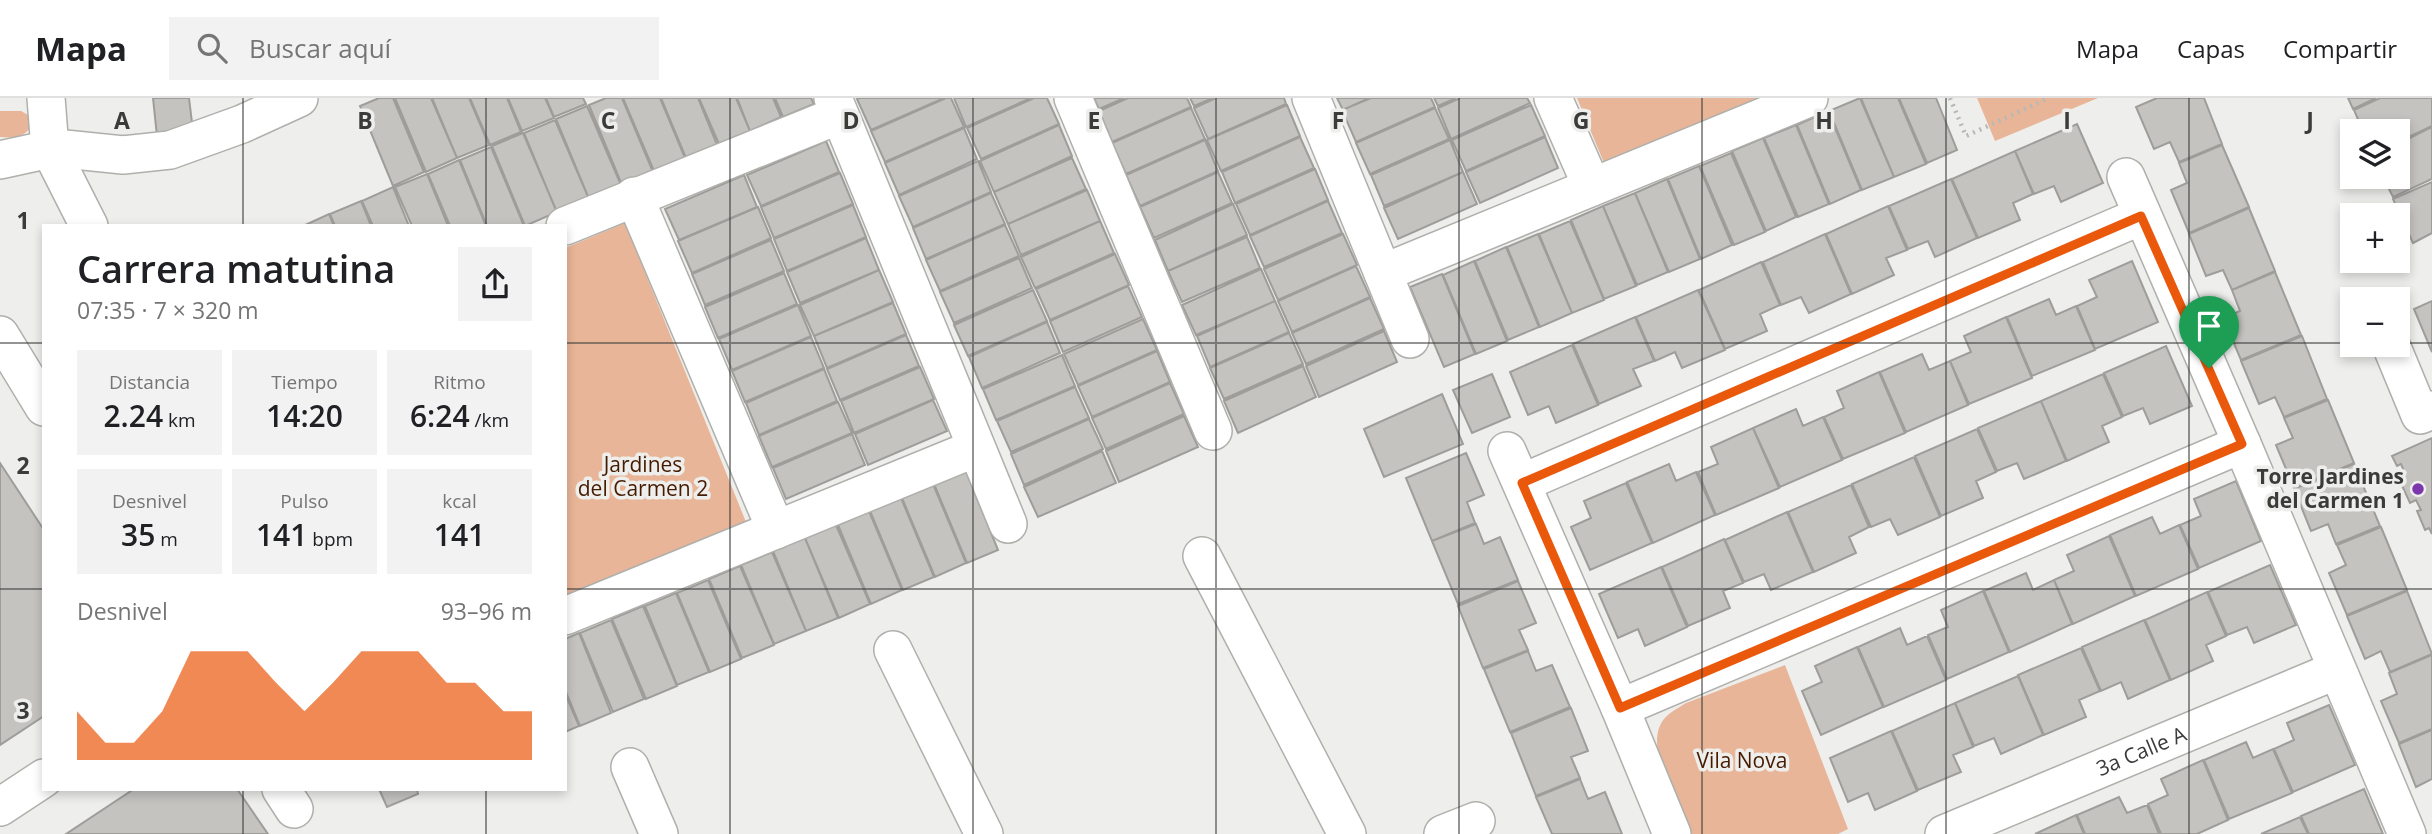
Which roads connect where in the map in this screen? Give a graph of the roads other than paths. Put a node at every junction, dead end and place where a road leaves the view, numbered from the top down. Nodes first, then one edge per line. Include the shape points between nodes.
1 (46, 98) edge
2 (1073, 98) edge
3 (1311, 98) edge
4 (1553, 98) edge
5 (1808, 98) edge
6 (288, 100) edge
7 (836, 106) edge
8 (50, 149) junction
9 (0, 160) edge
10 (2126, 177) dead end
11 (1592, 187) junction
12 (635, 196) junction
13 (2141, 216) junction
14 (88, 224) edge
15 (567, 225) edge
16 (1384, 273) junction
17 (1410, 339) dead end
18 (2, 344) edge
19 (2396, 357) edge
20 (42, 404) edge
21 (2432, 410) edge
22 (1213, 431) dead end
23 (2242, 444) junction
24 (976, 448) junction
25 (1008, 524) dead end
26 (776, 530) junction
27 (1202, 556) dead end
28 (567, 615) edge
29 (893, 650) dead end
30 (2337, 670) junction
31 (1620, 708) junction
32 (630, 767) dead end
33 (42, 779) edge
34 (0, 807) edge
35 (659, 834) edge
36 (984, 834) edge
37 (1347, 834) edge
38 (1672, 834) edge
39 (1944, 834) edge
40 (2407, 834) edge

1 - 8 street
2 - 22 street
3 - 16 street
4 - 11 street
5 - 11 street
6 - 8 street via 242,124 170,150 123,155
7 - 12 street
7 - 24 street
8 - 9 street
8 - 14 street
10 - 13 street
11 - 16 street
12 - 15 street
12 - 26 street
13 - 23 street
13 - 31 street via 1514,467
16 - 17 street
18 - 20 street
19 - 21 street via 2420,415
23 - 30 street
23 - 31 street
24 - 25 street
24 - 26 street
26 - 28 street
27 - 37 street
29 - 36 street
30 - 39 street, 3a Calle A
30 - 40 street
31 - 38 street
32 - 35 street
33 - 34 street

